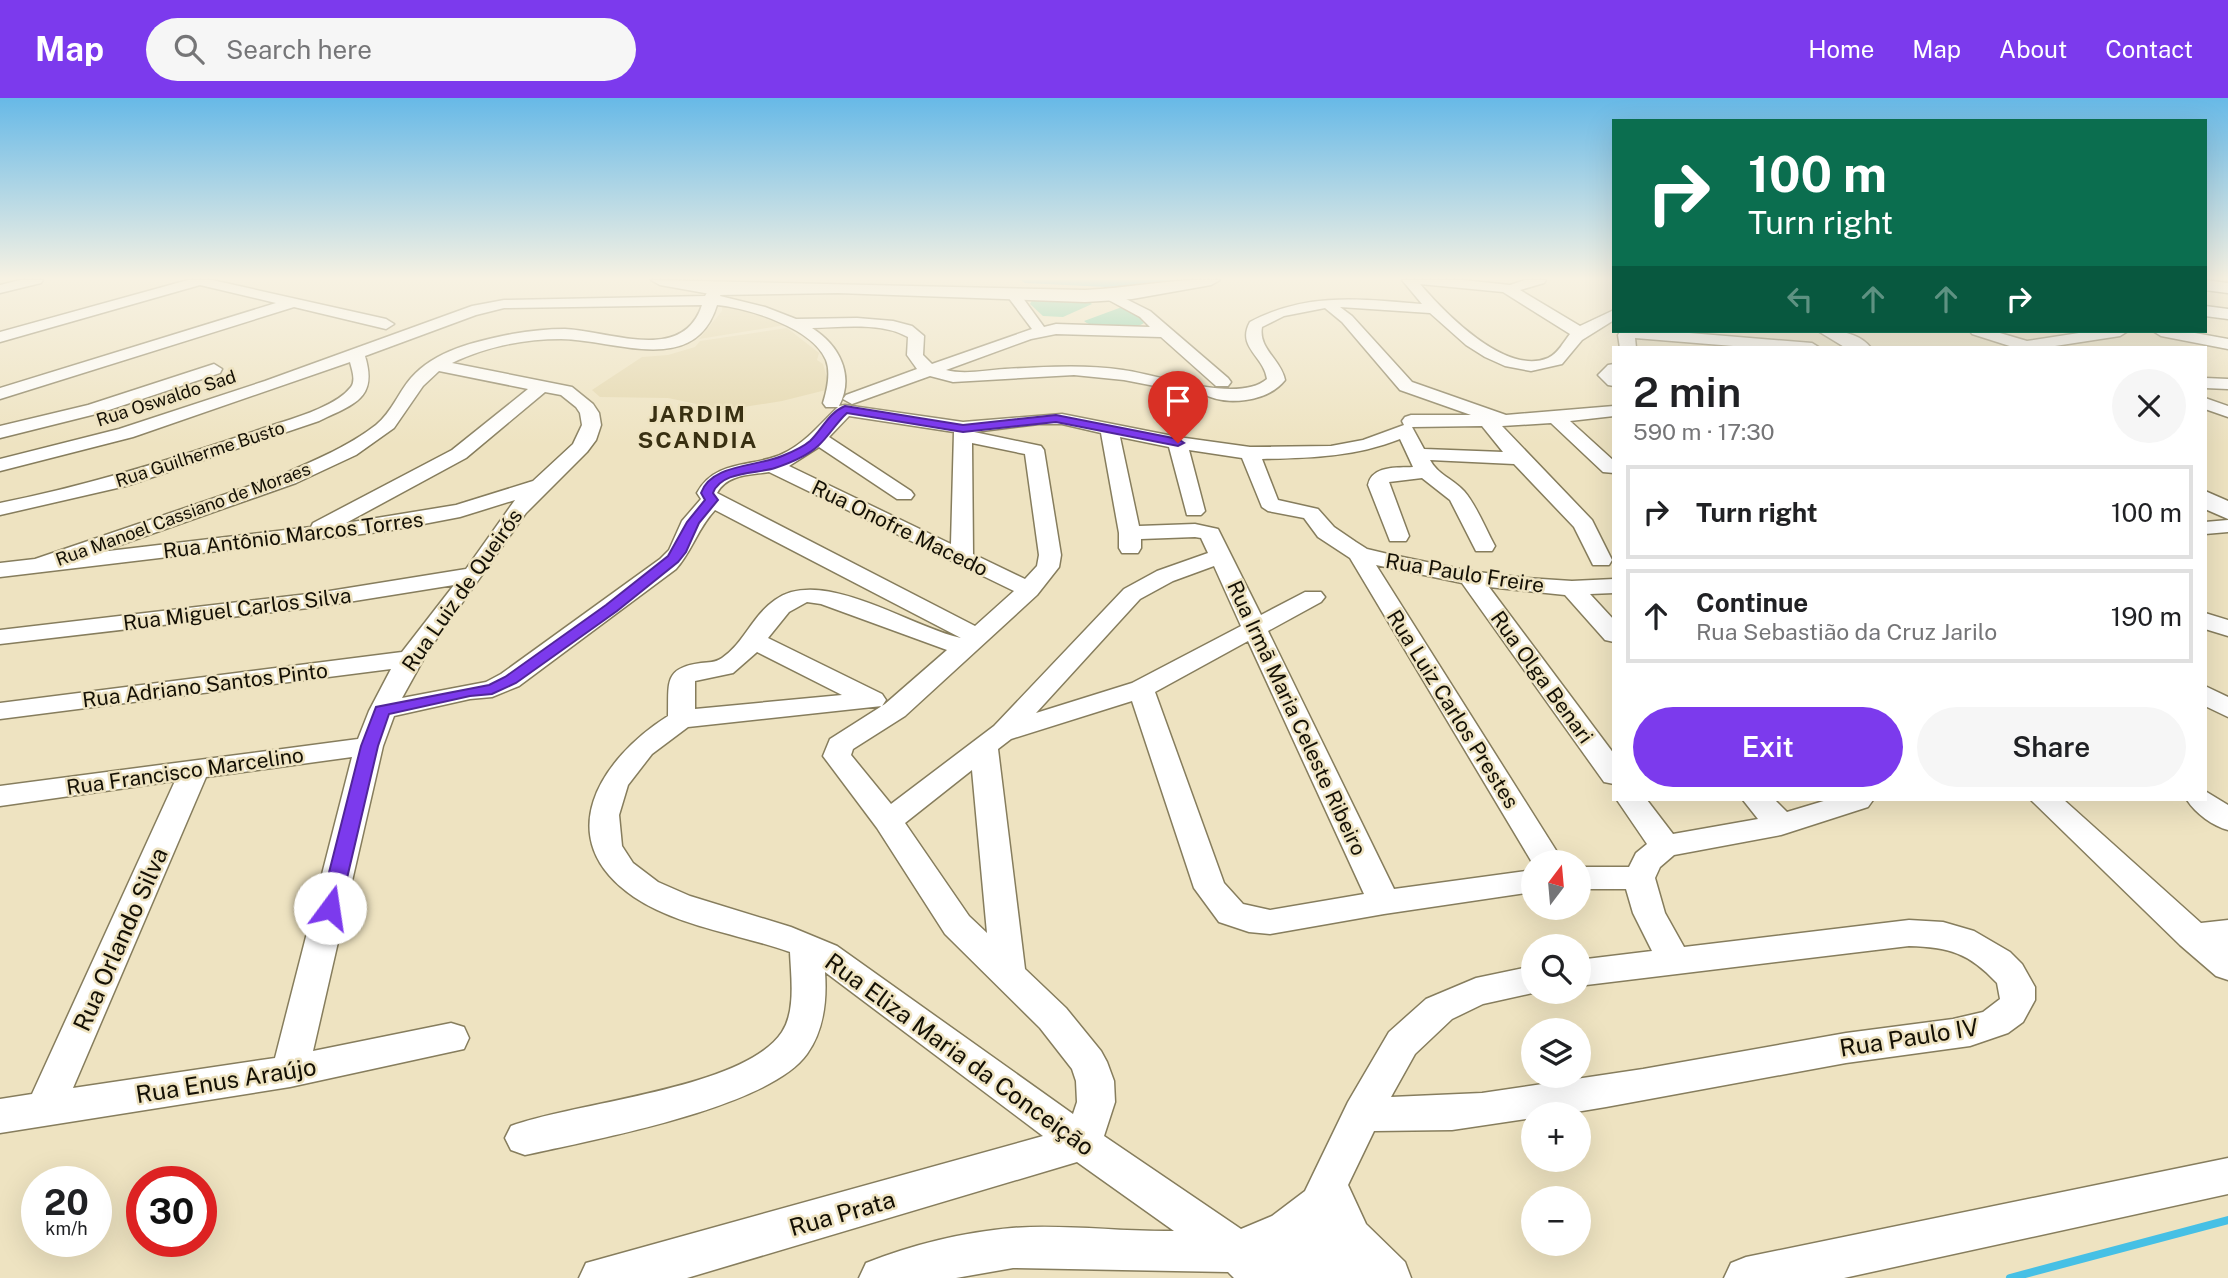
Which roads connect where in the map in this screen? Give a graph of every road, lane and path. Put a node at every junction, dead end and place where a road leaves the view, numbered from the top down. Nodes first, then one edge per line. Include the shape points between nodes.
1 (189, 335) edge
2 (409, 335) edge
3 (544, 335) edge
4 (574, 335) edge
5 (683, 335) edge
6 (810, 335) edge
7 (915, 335) edge
8 (1026, 335) edge
9 (1167, 335) edge
10 (1251, 335) edge
11 (1361, 335) edge
12 (1466, 335) edge
13 (1578, 335) edge
14 (1643, 335) edge
15 (1836, 335) edge
16 (1991, 335) edge
17 (2097, 335) edge
18 (2182, 335) edge
19 (1693, 339) edge
20 (2228, 344) edge
21 (1788, 346) edge
22 (1857, 346) edge
23 (2026, 346) edge
24 (2035, 346) edge
25 (356, 354) junction
26 (435, 365) junction
27 (214, 369) dead end
28 (932, 371) junction
29 (1154, 380) joint
30 (1207, 382) junction
31 (2207, 383) edge
32 (2228, 384) edge
33 (542, 386) junction
34 (1406, 386) junction
35 (0, 394) edge
36 (2207, 404) edge
37 (842, 406) junction
38 (1612, 411) edge
39 (2228, 412) edge
40 (894, 418) joint
41 (1556, 418) junction
42 (1498, 421) junction
43 (1408, 425) junction
44 (1109, 428) junction
45 (0, 432) edge
46 (963, 432) junction
47 (1178, 443) junction
48 (1250, 453) junction
49 (1519, 458) junction
50 (1420, 463) junction
51 (0, 464) edge
52 (771, 465) junction
53 (1610, 468) dead end
54 (537, 486) junction
55 (904, 495) dead end
56 (712, 500) junction
57 (523, 503) junction
58 (2214, 503) edge
59 (0, 509) edge
60 (460, 511) junction
61 (1194, 511) dead end
62 (2228, 519) edge
63 (510, 520) junction
64 (2228, 526) edge
65 (2207, 528) edge
66 (307, 535) junction
67 (1398, 536) dead end
68 (1214, 545) junction
69 (1484, 545) dead end
70 (1359, 554) junction
71 (962, 559) junction
72 (1601, 560) dead end
73 (37, 566) junction
74 (0, 570) edge
75 (472, 575) junction
76 (1470, 578) junction
77 (1612, 586) edge
78 (1572, 588) junction
79 (1029, 590) junction
80 (1313, 597) dead end
81 (1254, 627) junction
82 (1612, 633) edge
83 (0, 637) edge
84 (752, 640) junction
85 (969, 642) junction
86 (410, 659) junction
87 (1140, 689) junction
88 (2207, 695) edge
89 (883, 705) junction
90 (2228, 709) edge
91 (0, 711) edge
92 (382, 711) junction
93 (681, 719) junction
94 (993, 741) junction
95 (369, 746) junction
96 (195, 770) junction
97 (1612, 772) edge
98 (0, 796) edge
99 (1633, 801) edge
100 (1759, 801) edge
101 (1855, 801) edge
102 (2047, 801) edge
103 (2203, 801) edge
104 (2228, 820) edge
105 (888, 821) junction
106 (1781, 825) junction
107 (1665, 846) junction
108 (1540, 850) edge
109 (1591, 878) edge
110 (1639, 878) junction
111 (629, 880) joint
112 (1521, 883) edge
113 (1384, 902) junction
114 (2228, 933) edge
115 (2192, 936) junction
116 (806, 945) junction
117 (1676, 963) junction
118 (2228, 967) edge
119 (1591, 972) edge
120 (1008, 974) junction
121 (1521, 983) edge
122 (451, 1038) dead end
123 (290, 1071) junction
124 (45, 1109) junction
125 (1362, 1114) junction
126 (0, 1116) edge
127 (525, 1138) dead end
128 (1082, 1143) junction
129 (2228, 1176) edge
130 (1325, 1193) junction
131 (1312, 1259) junction
132 (1251, 1264) edge
133 (601, 1278) edge
134 (881, 1278) edge
135 (1389, 1278) edge
136 (1746, 1278) edge

1 - 35 street
2 - 25 street, Rua Oswaldo Sad
3 - 26 street, Rua Manoel Cassiano de Moraes via 479,347
4 - 5 street, Rua Manoel Cassiano de Moraes via 635,344 672,341
6 - 37 street via 828,347 834,360
7 - 28 street via 915,358
8 - 28 street
9 - 30 street
10 - 30 street via 1276,372 1276,380 1251,395
11 - 34 street
12 - 13 street via 1493,356 1522,365 1553,363
14 - 19 street
15 - 22 main road
16 - 23 street
17 - 24 street
18 - 20 street
19 - 21 street
25 - 51 street, Rua Oswaldo Sad via 126,433
25 - 59 street, Rua Guilherme Busto via 362,382 359,388 313,417 111,482
26 - 33 street, Rua Luiz de Queirós
26 - 73 street, Rua Manoel Cassiano de Moraes via 418,380 382,430 325,463
27 - 45 street via 94,409
28 - 29 street via 971,377 1074,370
28 - 37 street
29 - 30 street
31 - 32 street
33 - 54 street, Rua Luiz de Queirós via 566,391 583,401 591,422 581,447
33 - 66 street via 459,454
34 - 42 street
34 - 43 street
36 - 39 street
37 - 40 street
37 - 52 street via 803,452
37 - 55 street, Rua Onofre Macedo
38 - 41 street
40 - 46 street
41 - 42 street
41 - 53 street
42 - 43 street
42 - 49 street
43 - 48 street via 1368,445 1331,452
43 - 50 street
44 - 46 street via 1049,418
44 - 47 street
44 - 68 street via 1130,540 1195,530
46 - 71 street
46 - 79 street via 1034,450 1050,561
47 - 48 street
47 - 61 street
48 - 70 street via 1269,503 1311,513 1326,532
49 - 50 street
49 - 72 street via 1584,525
50 - 67 street via 1379,479
50 - 69 street via 1455,492
52 - 56 street via 721,476 710,484 707,493
52 - 71 street, Rua Onofre Macedo
54 - 57 street, Rua Luiz de Queirós
54 - 60 street, Rua Antônio Marcos Torres
56 - 85 street
56 - 92 street via 668,564 510,680 492,689
57 - 60 street
57 - 63 street, Rua Luiz de Queirós
58 - 62 street
60 - 63 street, Rua Antônio Marcos Torres via 493,513
60 - 66 street, Rua Antônio Marcos Torres
63 - 75 street, Rua Luiz de Queirós
64 - 65 street
66 - 73 street, Rua Antônio Marcos Torres
68 - 81 street, Rua Irmã Maria Celeste Ribeiro
68 - 94 street via 1132,594
70 - 76 street, Rua Paulo Freire
70 - 108 street, Rua Luiz Carlos Prestes
71 - 79 street, Rua Onofre Macedo
73 - 74 street, Rua Antônio Marcos Torres
75 - 83 street, Rua Miguel Carlos Silva via 317,600
75 - 86 street, Rua Luiz de Queirós
76 - 78 street, Rua Paulo Freire
76 - 97 street, Rua Olga Benari
77 - 78 street, Rua Paulo Freire
78 - 82 street
79 - 85 street
80 - 81 street
81 - 87 street
81 - 113 street, Rua Irmã Maria Celeste Ribeiro
84 - 85 street via 788,601 814,594
84 - 89 street
84 - 93 street via 725,667 682,678
85 - 89 street
86 - 91 street, Rua Adriano Santos Pinto
86 - 92 street, Rua Luiz de Queirós
87 - 94 street
87 - 113 street via 1210,888 1231,913 1270,922
88 - 90 street
89 - 93 street
89 - 105 street via 840,745 837,756
92 - 95 street, Rua Luiz de Queirós
93 - 111 street via 641,750 606,796 603,825 610,853
94 - 105 street
94 - 120 street
95 - 96 street, Rua Francisco Marcelino
95 - 123 street, Rua Luiz de Queirós
96 - 98 street, Rua Francisco Marcelino
96 - 124 street, Rua Orlando Silva
99 - 107 street
100 - 106 street
101 - 106 street
102 - 115 street
103 - 104 street
105 - 120 street via 957,925
106 - 107 street
107 - 110 street via 1647,861
109 - 110 street
110 - 117 street via 1649,913
111 - 116 street, Rua Eliza Maria da Conceição via 685,907
112 - 113 street
114 - 115 street
115 - 118 street
116 - 127 street via 809,982 804,1022 783,1058 736,1084
116 - 128 street, Rua Eliza Maria da Conceição via 846,967
117 - 119 street, Rua Paulo IV
117 - 125 street, Rua Paulo IV via 1909,933 1940,934 1986,953 2005,968 2019,989 2019,1001 2003,1020 1971,1031 1836,1049 1592,1094 1452,1113
120 - 128 street via 1053,1018 1088,1062 1096,1102
121 - 125 street via 1476,992 1439,1009 1402,1043
122 - 123 street, Rua Enus Araújo
123 - 124 street, Rua Enus Araújo
124 - 126 street, Rua Enus Araújo
125 - 130 street
128 - 132 street, Rua Eliza Maria da Conceição
128 - 133 street, Rua Prata
129 - 136 street
130 - 131 street
130 - 132 street via 1296,1228 1276,1238
130 - 135 street via 1351,1238
131 - 132 street
131 - 135 street
132 - 134 street via 1156,1252 1013,1248 957,1257

